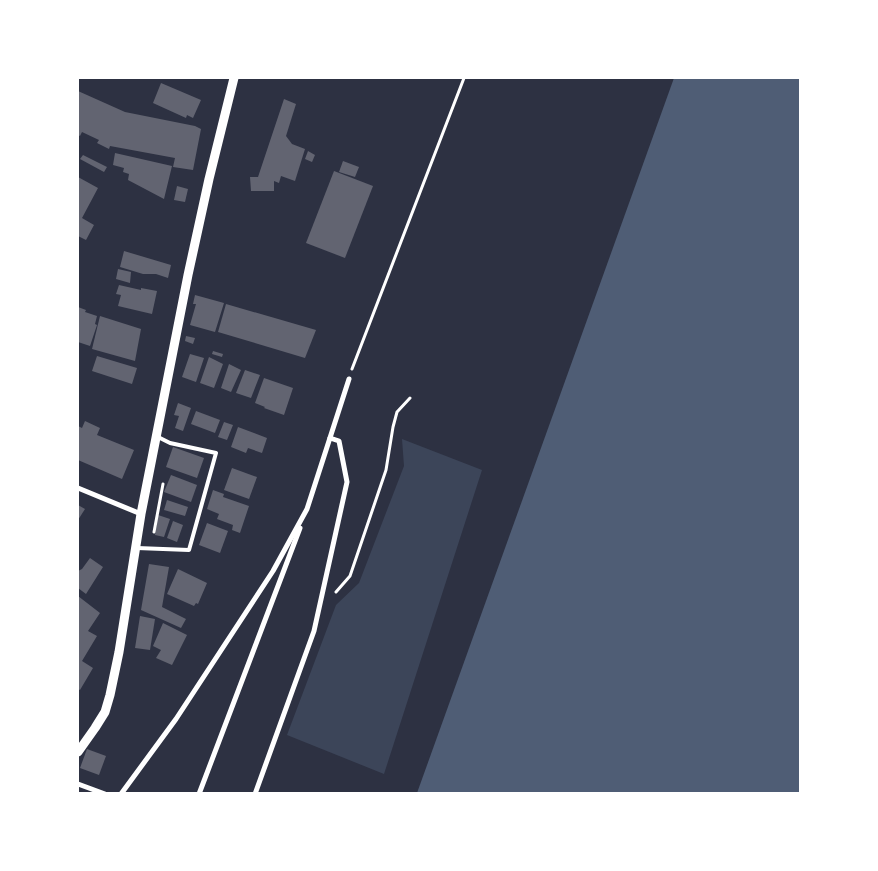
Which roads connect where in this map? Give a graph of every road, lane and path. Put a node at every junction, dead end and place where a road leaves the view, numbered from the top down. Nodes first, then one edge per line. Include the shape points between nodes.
1 (234, 78) edge
2 (464, 78) edge
3 (349, 379) joint
4 (410, 398) dead end
5 (156, 436) junction
6 (330, 438) junction
7 (78, 488) edge
8 (307, 509) junction
9 (141, 514) junction
10 (136, 548) junction
11 (334, 593) dead end
12 (78, 752) edge
13 (78, 784) edge
14 (104, 794) edge
15 (121, 794) edge
16 (199, 794) edge
17 (255, 794) edge

1 - 5 street via 202,208
2 - 3 path
3 - 6 street
4 - 11 path via 397,412 386,470 350,576
5 - 9 street
5 - 10 lane via 170,443 216,453 189,550
6 - 8 street
6 - 17 street via 339,441 346,482 314,631
7 - 9 street
8 - 15 street via 267,580 176,719
8 - 16 street
9 - 10 street
10 - 12 street via 110,695 105,712
13 - 14 street

